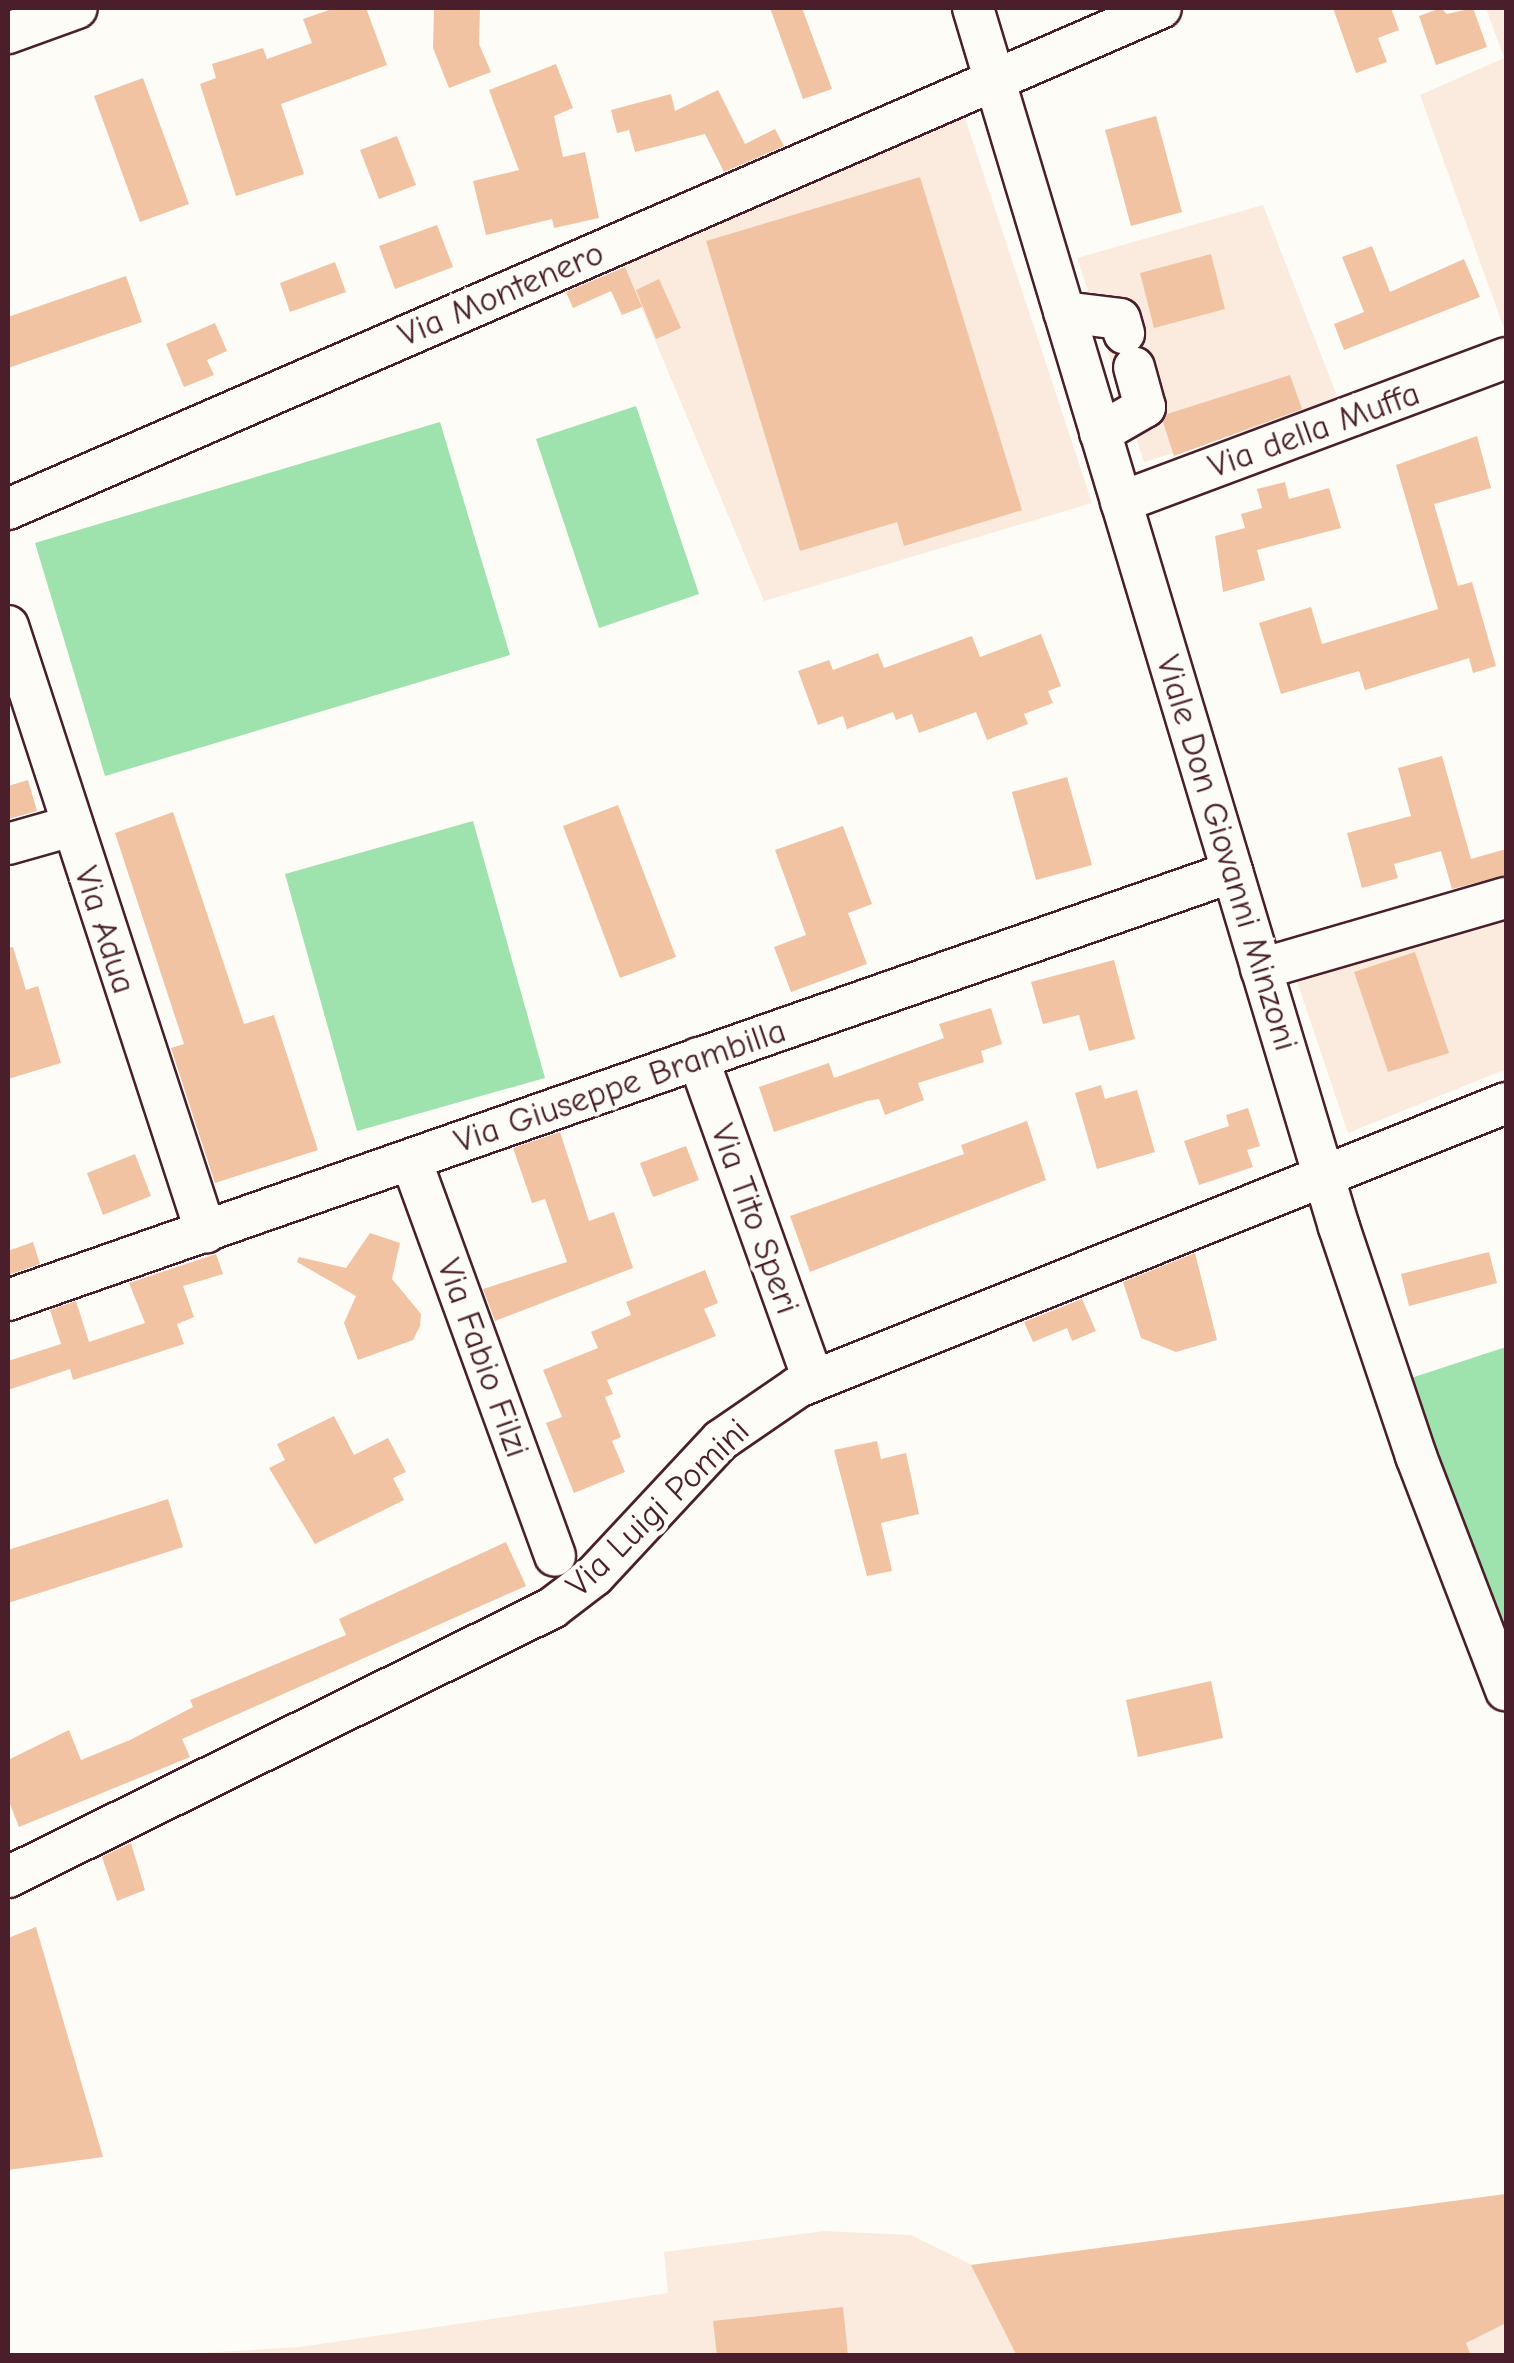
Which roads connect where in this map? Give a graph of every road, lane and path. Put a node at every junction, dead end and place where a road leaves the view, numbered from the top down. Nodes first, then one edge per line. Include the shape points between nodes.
1 (77, 8) edge
2 (973, 8) edge
3 (1161, 8) edge
4 (8, 33) edge
5 (994, 80) junction
6 (1064, 312) junction
7 (1506, 358) edge
8 (1100, 433) junction
9 (1121, 502) junction
10 (8, 508) edge
11 (8, 626) edge
12 (71, 826) junction
13 (8, 844) edge
14 (1232, 872) junction
15 (1506, 898) edge
16 (1261, 969) junction
17 (698, 1058) junction
18 (1506, 1102) edge
19 (410, 1160) junction
20 (1324, 1172) junction
21 (206, 1233) junction
22 (8, 1300) edge
23 (814, 1380) junction
24 (556, 1556) dead end
25 (1506, 1690) edge
26 (8, 1877) edge

1 - 4 street
2 - 5 street, Viale Don Giovanni Minzoni
3 - 5 street, Via Montenero
5 - 6 street, Viale Don Giovanni Minzoni
5 - 10 street, Via Montenero
6 - 8 street, Viale Don Giovanni Minzoni
6 - 8 street via 1120,319 1146,408
7 - 9 street, Via della Muffa
8 - 9 street, Viale Don Giovanni Minzoni
9 - 14 street, Viale Don Giovanni Minzoni
11 - 12 street, Via Adua
12 - 13 street
12 - 21 street, Via Adua
14 - 16 street, Viale Don Giovanni Minzoni
14 - 17 street, Via Giuseppe Brambilla
15 - 16 street
16 - 20 street, Viale Don Giovanni Minzoni
17 - 19 street, Via Giuseppe Brambilla
17 - 23 street, Via Tito Speri
18 - 20 street, Via Luigi Pomini
19 - 21 street, Via Giuseppe Brambilla
19 - 24 street, Via Fabio Filzi
20 - 23 street, Via Luigi Pomini
20 - 25 street, Viale Don Giovanni Minzoni via 1416,1456
21 - 22 street, Via Giuseppe Brambilla
23 - 26 street, Via Luigi Pomini via 721,1440 594,1576 552,1608

